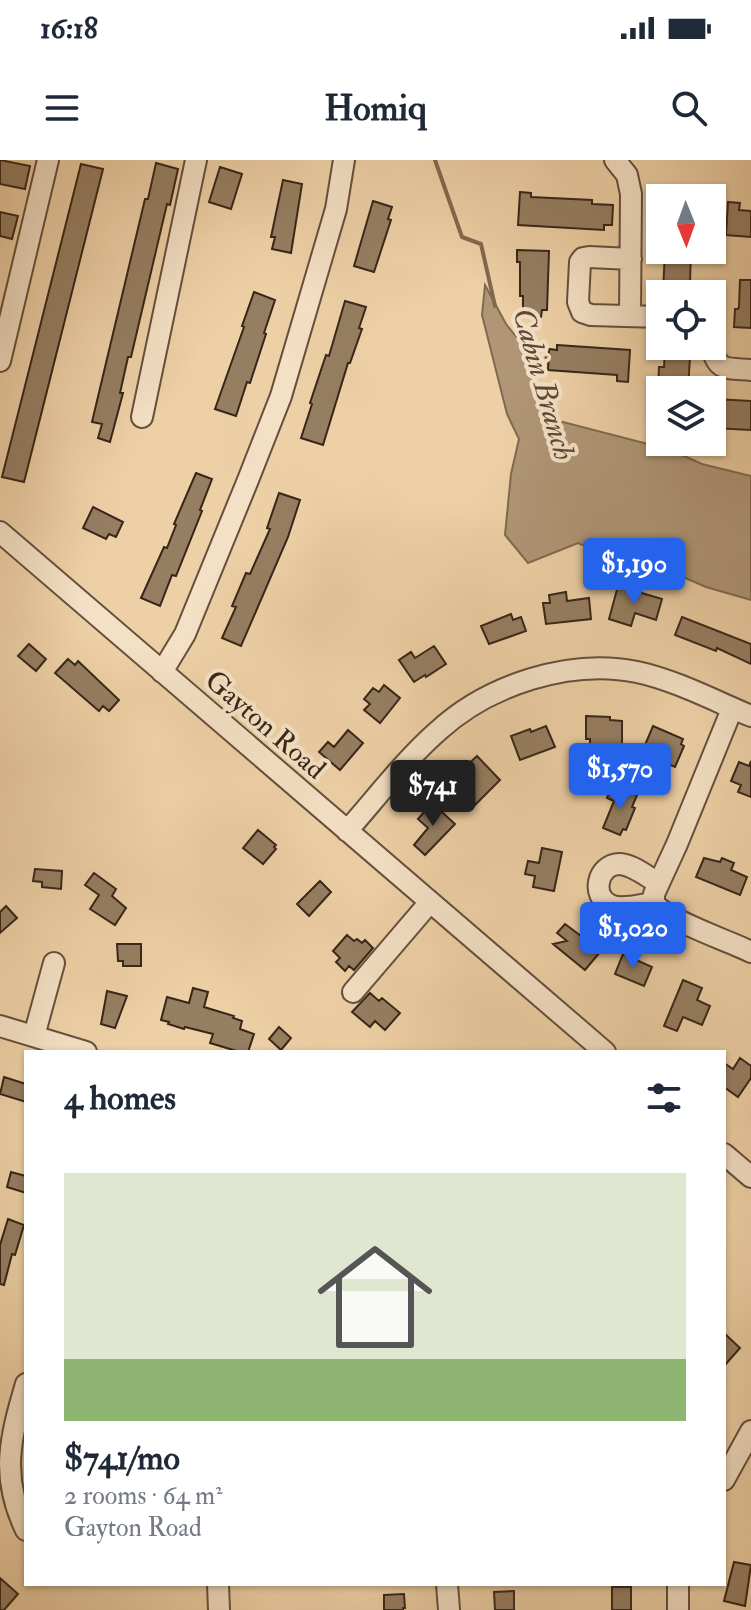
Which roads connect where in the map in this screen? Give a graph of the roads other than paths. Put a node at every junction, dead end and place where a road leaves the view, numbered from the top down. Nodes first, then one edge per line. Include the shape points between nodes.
1 (48, 160) edge
2 (196, 160) edge
3 (344, 160) edge
4 (615, 160) edge
5 (631, 259) junction
6 (630, 316) junction
7 (646, 317) edge
8 (715, 360) edge
9 (0, 361) edge
10 (751, 370) edge
11 (142, 417) dead end
12 (0, 532) edge
13 (162, 672) junction
14 (742, 712) edge
15 (347, 831) junction
16 (430, 902) junction
17 (751, 952) edge
18 (54, 963) dead end
19 (353, 992) dead end
20 (0, 1026) edge
21 (34, 1036) junction
22 (80, 1050) edge
23 (603, 1050) edge
24 (726, 1156) edge
25 (751, 1177) edge
26 (24, 1391) edge
27 (751, 1431) edge
28 (726, 1476) edge
29 (24, 1526) edge
30 (218, 1586) edge
31 (447, 1586) edge
32 (678, 1586) edge
33 (219, 1610) edge
34 (449, 1610) edge
35 (678, 1610) edge

1 - 9 street
2 - 11 street
3 - 13 street via 336,209 281,396 185,634
4 - 5 street via 627,175 631,194
5 - 6 street
5 - 6 street via 583,258 578,302 582,312 591,315
6 - 7 street
8 - 10 street via 719,366
12 - 13 street, Gayton Road
13 - 15 street, Gayton Road
14 - 15 street via 669,682 617,669 578,669 534,678 479,702 439,729
14 - 17 street via 656,893 660,910 671,917
15 - 16 street, Gayton Road
16 - 19 street
16 - 23 street, Gayton Road
18 - 21 street
20 - 21 street
21 - 22 street
24 - 25 street
26 - 29 street via 6,1474
27 - 28 street
30 - 33 street
31 - 34 street
32 - 35 street

